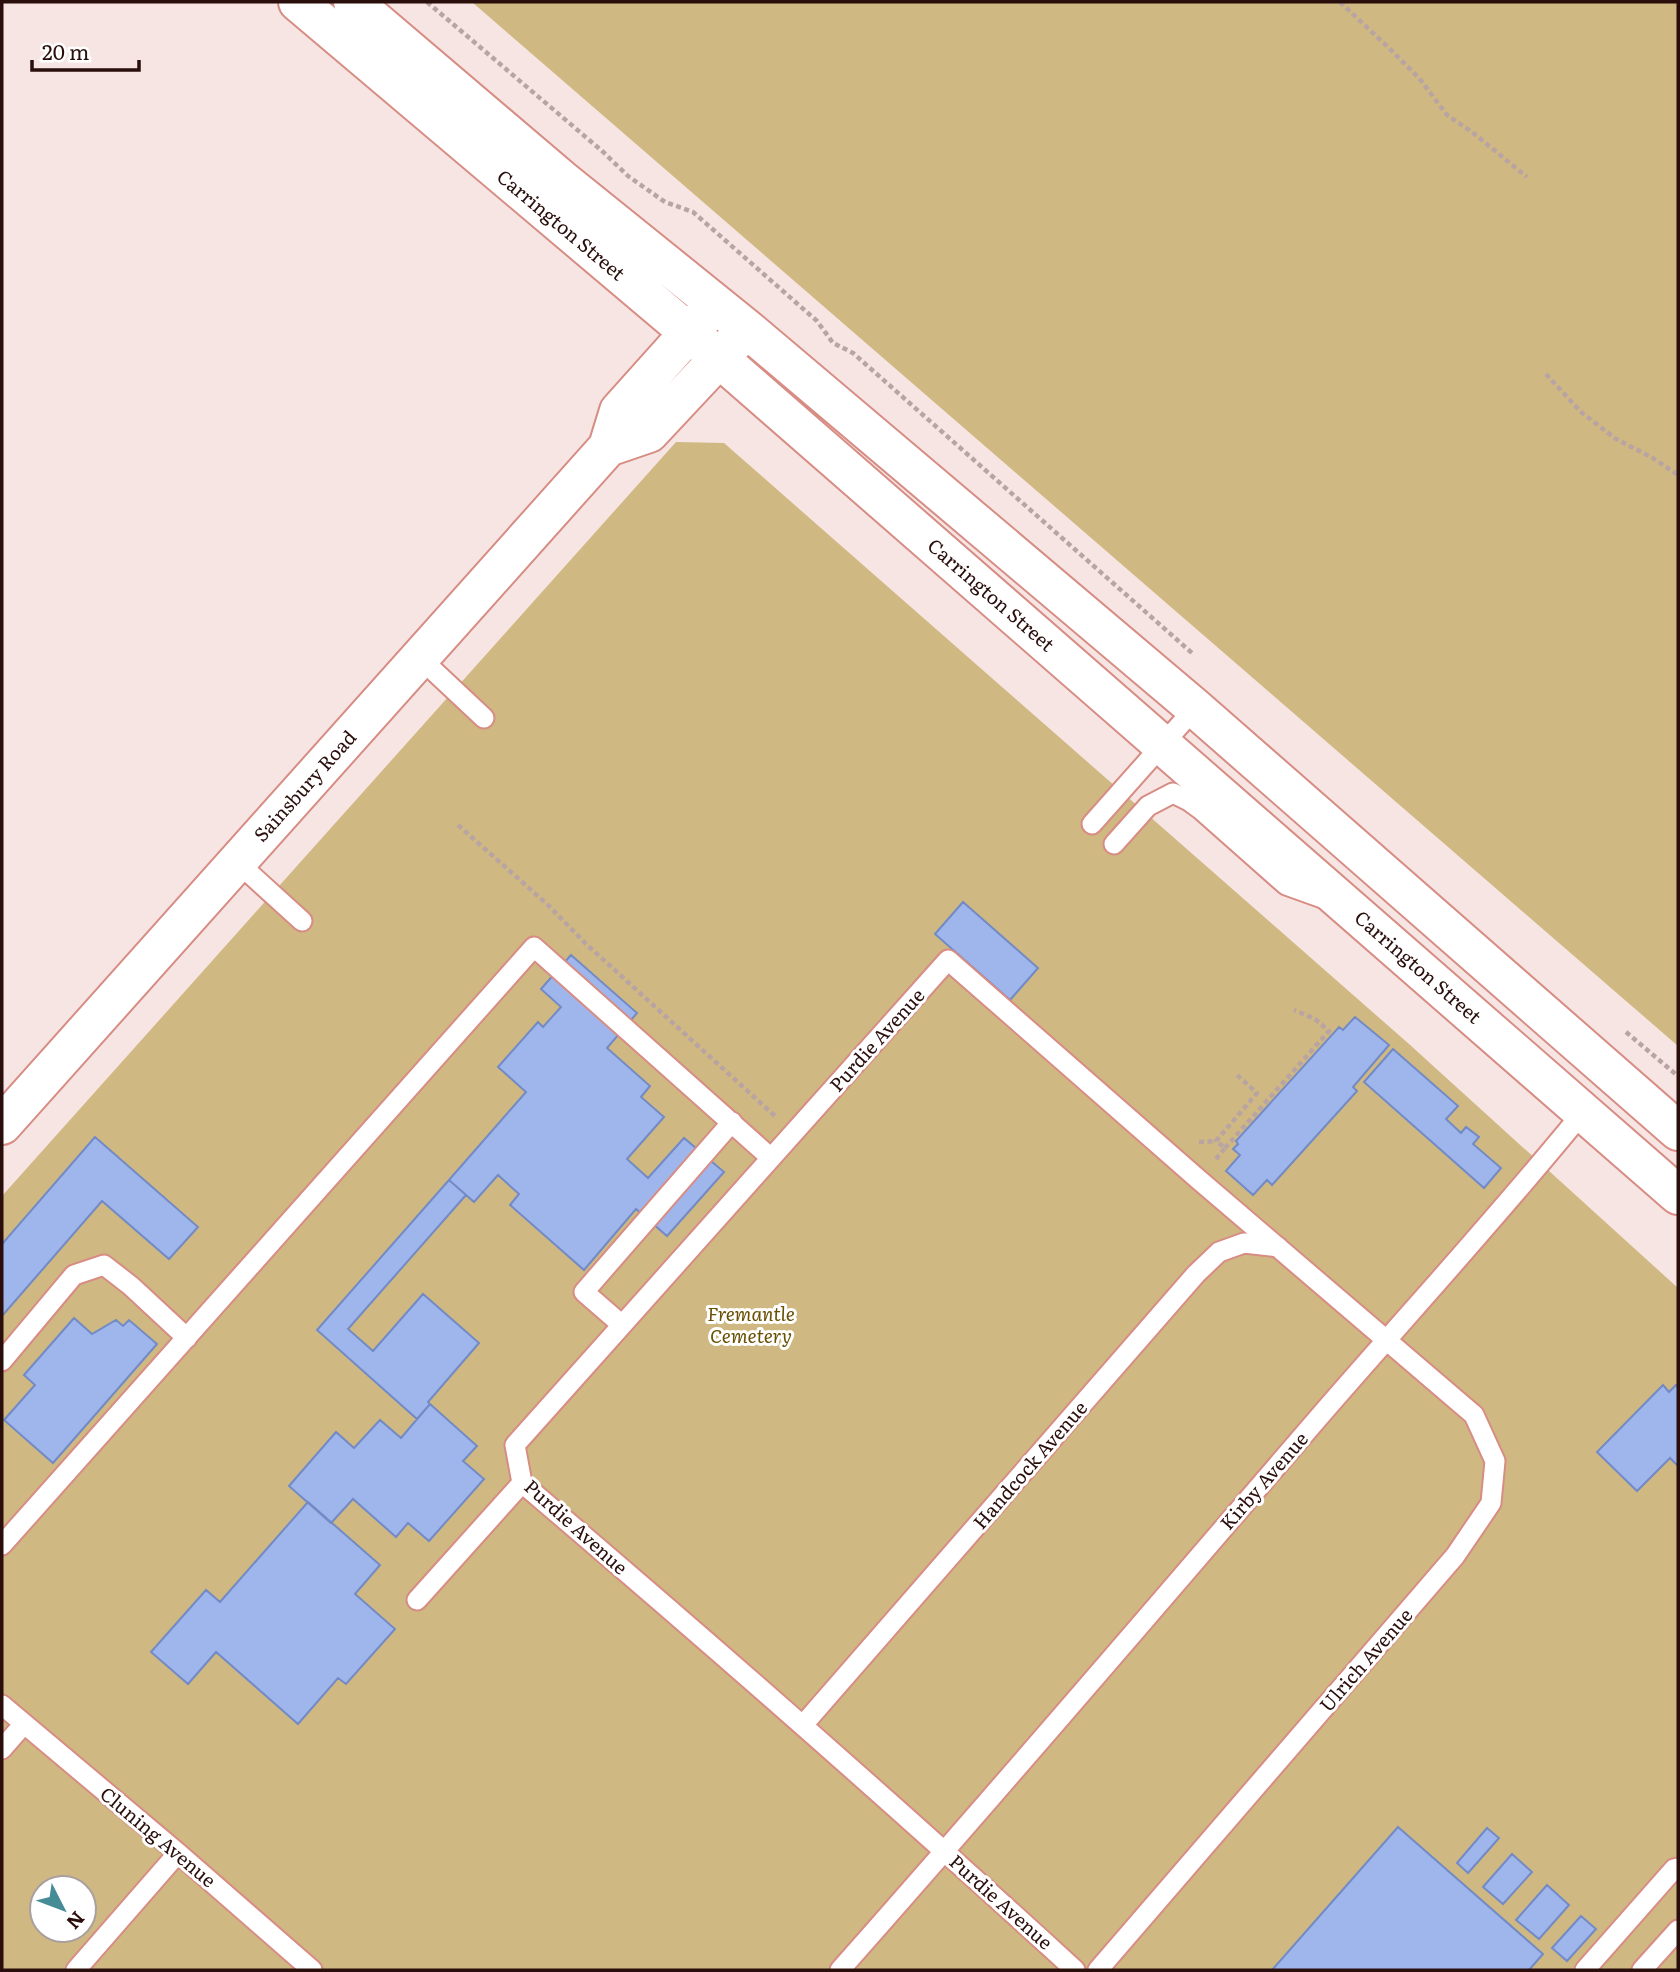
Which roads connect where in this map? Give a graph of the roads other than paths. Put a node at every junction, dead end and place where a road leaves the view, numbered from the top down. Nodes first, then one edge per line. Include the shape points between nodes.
1 (298, 2) edge
2 (353, 2) edge
3 (716, 303) junction
4 (747, 329) junction
5 (689, 334) junction
6 (719, 358) junction
7 (608, 447) junction
8 (420, 658) junction
9 (1195, 708) junction
10 (484, 718) dead end
11 (1163, 744) junction
12 (1092, 824) dead end
13 (1114, 844) dead end
14 (237, 862) junction
15 (1352, 909) junction
16 (302, 922) dead end
17 (1006, 1013) joint
18 (1583, 1112) junction
19 (732, 1122) junction
20 (2, 1125) edge
21 (1678, 1131) edge
22 (771, 1158) junction
23 (1678, 1195) edge
24 (1278, 1247) junction
25 (622, 1325) junction
26 (187, 1338) junction
27 (1387, 1339) junction
28 (2, 1361) edge
29 (522, 1483) junction
30 (2, 1545) edge
31 (417, 1600) dead end
32 (2, 1705) edge
33 (23, 1725) junction
34 (803, 1725) junction
35 (2, 1749) edge
36 (945, 1851) junction
37 (178, 1853) junction
38 (1678, 1868) edge
39 (1678, 1930) edge
40 (76, 1970) edge
41 (312, 1970) edge
42 (840, 1970) edge
43 (1075, 1970) edge
44 (1098, 1970) edge
45 (1585, 1970) edge
46 (1642, 1970) edge

1 - 5 main road, Carrington Street
2 - 3 main road, Carrington Street via 561,180
3 - 4 main road, Carrington Street
3 - 5 main road, Sainsbury Road
4 - 6 main road, Sainsbury Road
4 - 9 main road, Carrington Street
5 - 6 main road, Carrington Street
5 - 7 main road, Sainsbury Road via 619,411
6 - 7 main road, Sainsbury Road via 649,432
6 - 11 main road, Carrington Street
7 - 8 main road, Sainsbury Road
8 - 10 lane
8 - 14 main road, Sainsbury Road
9 - 11 lane
9 - 21 main road, Carrington Street
11 - 12 lane
11 - 15 main road, Carrington Street
13 - 15 lane via 1148,806 1173,793 1200,809 1286,885
14 - 16 lane
14 - 20 main road, Sainsbury Road
15 - 18 main road, Carrington Street
17 - 22 lane, Purdie Avenue via 948,960
17 - 24 lane, Ulrich Avenue
18 - 23 main road, Carrington Street
18 - 27 lane, Kirby Avenue
19 - 22 lane
19 - 25 lane via 584,1292
19 - 26 lane via 534,947
22 - 25 lane, Purdie Avenue
24 - 27 lane, Ulrich Avenue
24 - 34 lane, Handcock Avenue via 1244,1243 1219,1252 1196,1274
25 - 29 lane, Purdie Avenue via 515,1445
26 - 28 lane via 104,1265 74,1275
26 - 30 lane
27 - 36 lane, Kirby Avenue
27 - 44 lane, Ulrich Avenue via 1474,1415 1495,1461 1491,1503 1455,1556
29 - 31 lane
29 - 34 lane, Purdie Avenue
32 - 33 lane, Cluning Avenue
33 - 35 lane
33 - 37 lane, Cluning Avenue
34 - 36 lane, Purdie Avenue
36 - 42 lane, Kirby Avenue
36 - 43 lane, Purdie Avenue
37 - 40 lane
37 - 41 lane, Cluning Avenue
38 - 45 lane
39 - 46 lane

